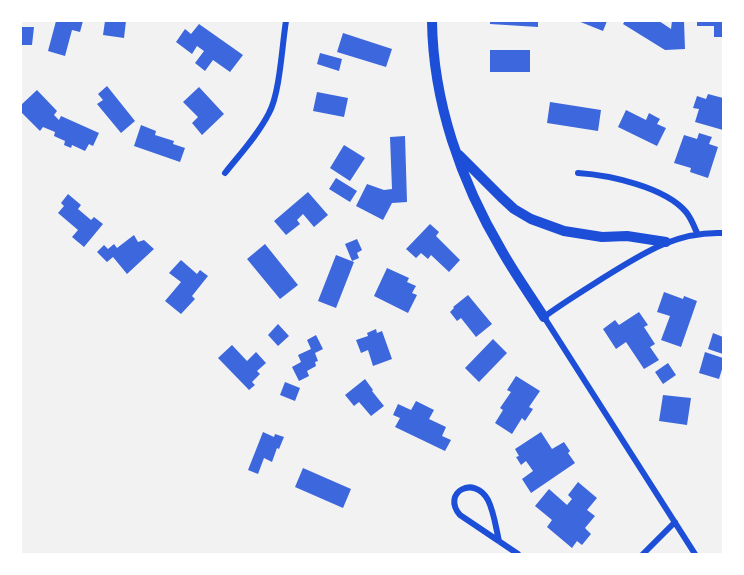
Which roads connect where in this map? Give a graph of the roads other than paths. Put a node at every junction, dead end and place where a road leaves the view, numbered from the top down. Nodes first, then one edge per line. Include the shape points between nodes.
1 (286, 21) edge
2 (432, 21) edge
3 (454, 150) junction
4 (225, 173) dead end
5 (578, 173) dead end
6 (697, 233) junction
7 (723, 233) edge
8 (666, 242) junction
9 (544, 317) junction
10 (675, 522) junction
11 (499, 541) junction
12 (518, 554) edge
13 (643, 554) edge
14 (695, 554) edge

1 - 4 street via 270,111
2 - 3 street via 435,67
3 - 8 street via 514,209 531,219 564,231
3 - 9 street via 501,250
5 - 6 street via 615,178 671,199 688,214
6 - 7 street
6 - 8 street
8 - 9 street via 634,258
9 - 10 street
10 - 13 street
10 - 14 street
11 - 11 street via 455,509 456,495 461,490 474,487 487,498
11 - 12 street

